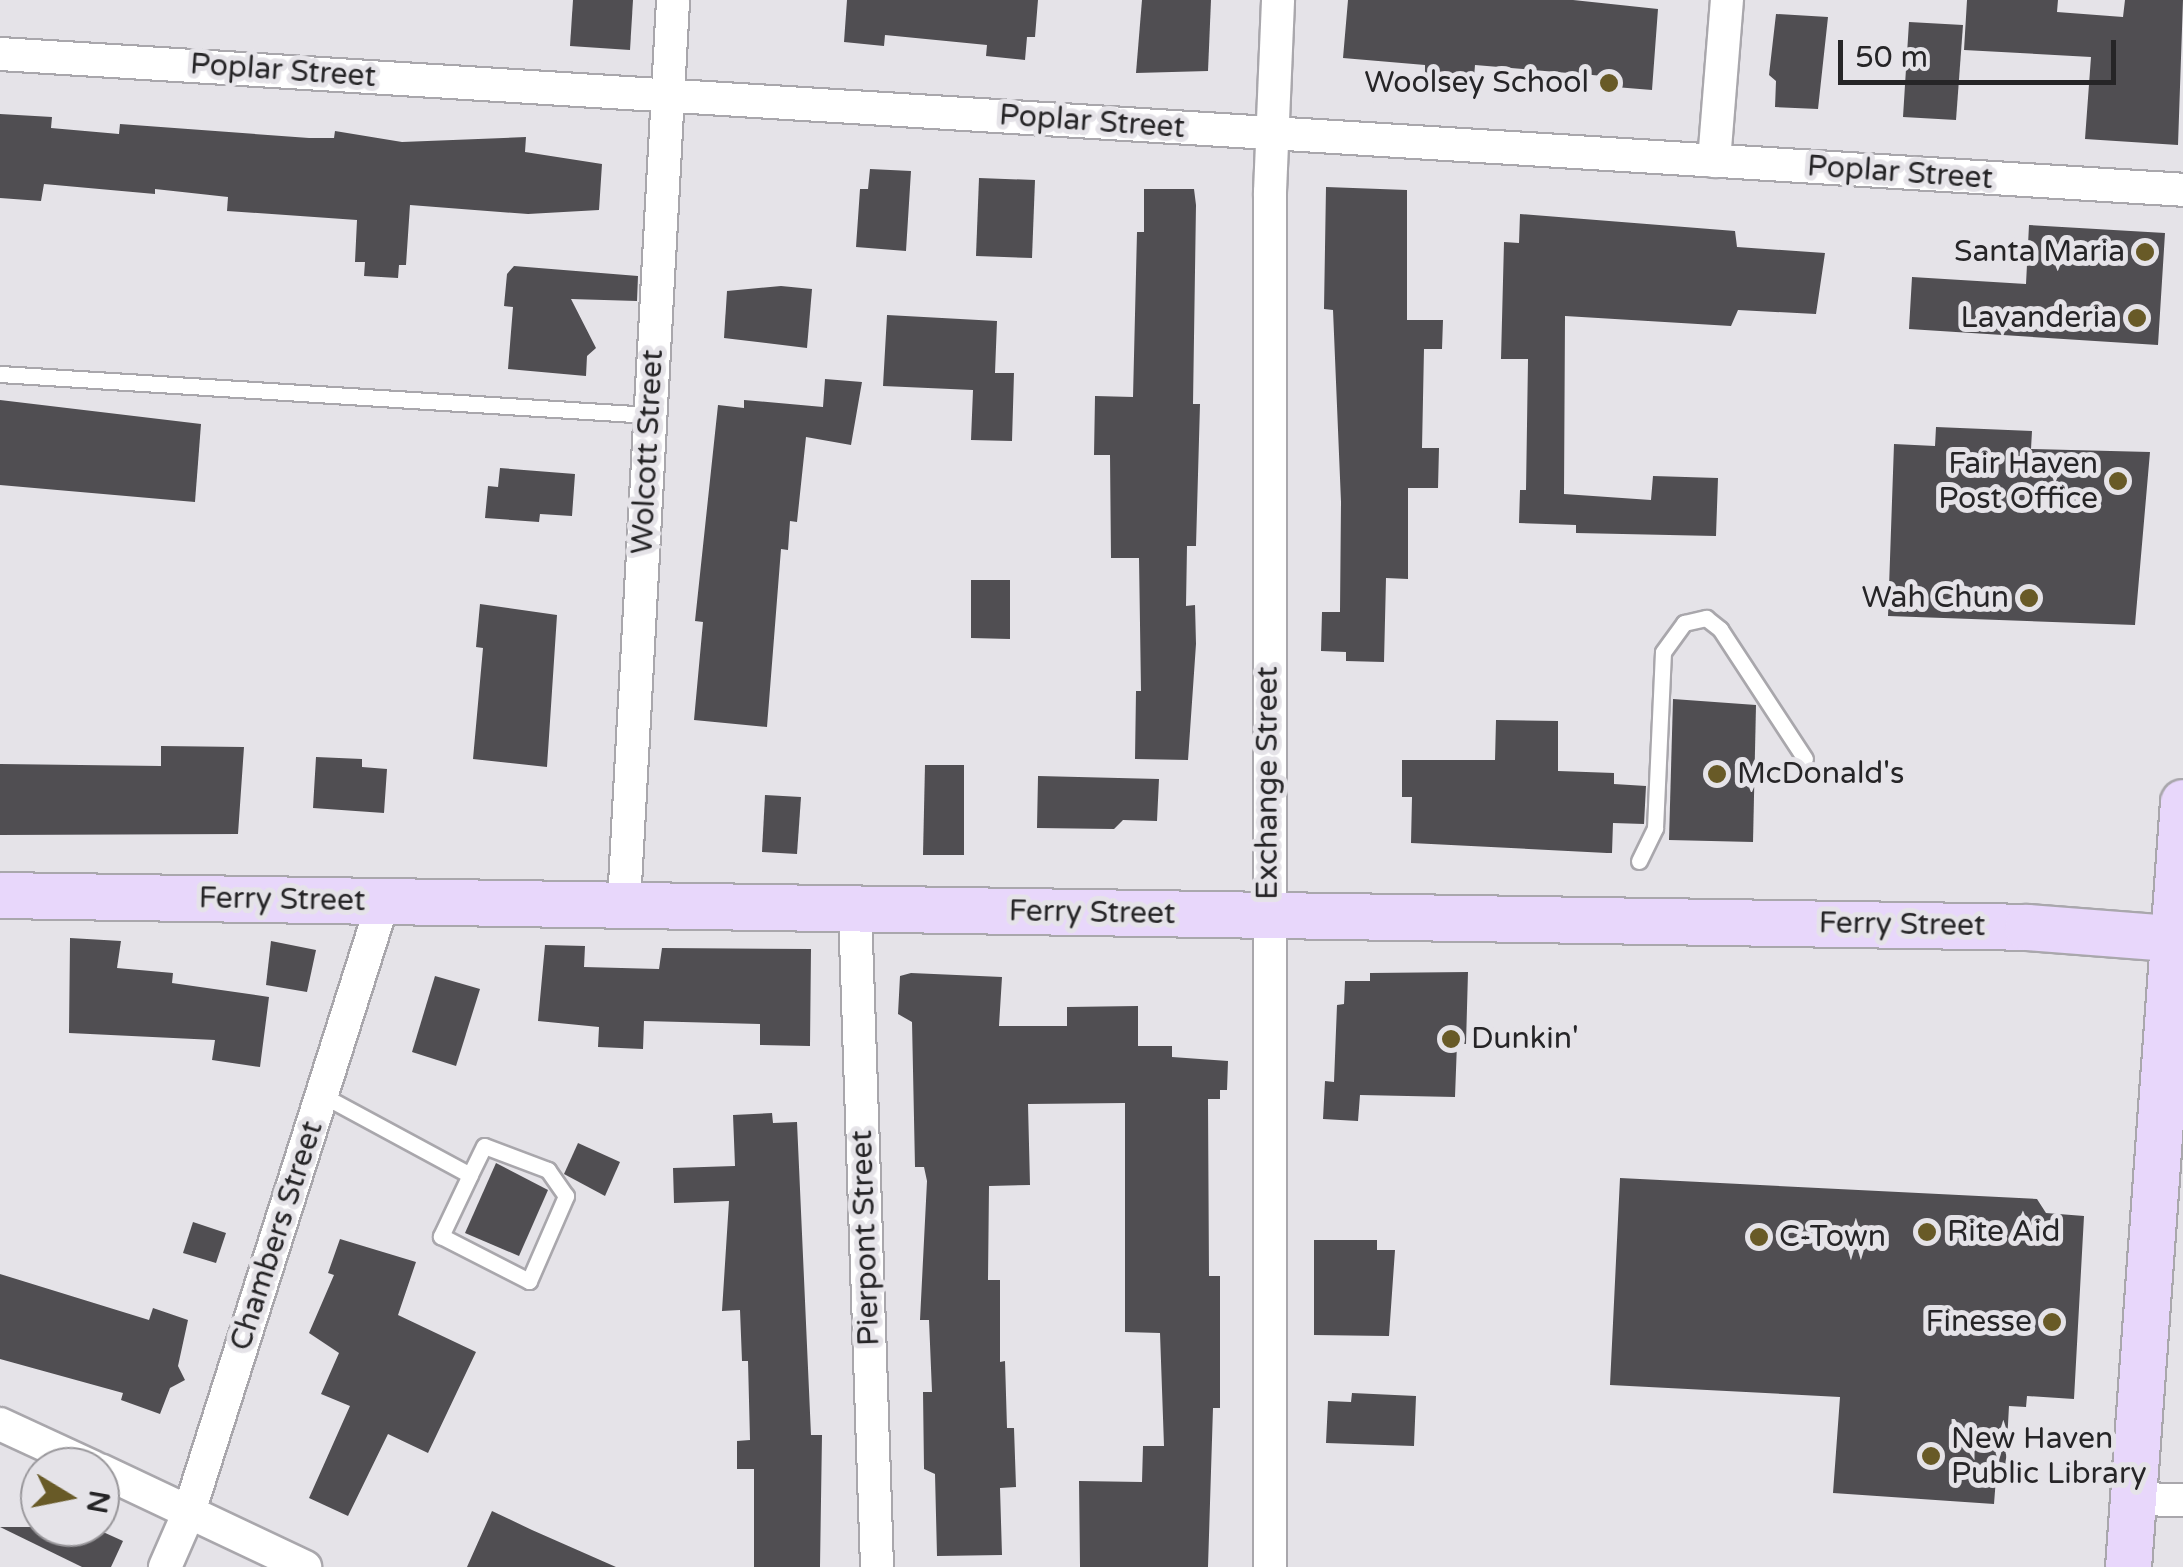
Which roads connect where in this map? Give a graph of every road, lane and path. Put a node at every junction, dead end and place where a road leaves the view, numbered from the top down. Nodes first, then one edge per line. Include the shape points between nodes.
1 (674, 0) edge
2 (1278, 0) edge
3 (1727, 0) edge
4 (0, 54) edge
5 (667, 95) junction
6 (1270, 132) junction
7 (1714, 161) junction
8 (2183, 190) edge
9 (0, 374) edge
10 (650, 415) junction
11 (1805, 759) dead end
12 (2183, 802) edge
13 (1639, 861) dead end
14 (0, 896) edge
15 (383, 902) junction
16 (624, 904) junction
17 (855, 910) junction
18 (1268, 915) junction
19 (2178, 938) edge
20 (322, 1095) junction
21 (470, 1175) junction
22 (0, 1424) edge
23 (49, 1447) edge
24 (120, 1479) edge
25 (2132, 1499) junction
26 (2183, 1500) edge
27 (190, 1512) junction
28 (164, 1567) edge
29 (305, 1567) edge
30 (877, 1567) edge
31 (1270, 1567) edge
32 (2128, 1567) edge

1 - 5 street, Wolcott Street
2 - 6 street, Exchange Street
3 - 7 street
4 - 5 street, Poplar Street
5 - 6 street, Poplar Street
5 - 10 street, Wolcott Street
6 - 7 street, Poplar Street
6 - 18 street, Exchange Street
7 - 8 street, Poplar Street
9 - 10 lane
10 - 16 street, Wolcott Street
11 - 13 lane via 1720,629 1706,618 1684,623 1663,652 1655,828
12 - 19 main road
14 - 15 main road, Ferry Street
15 - 16 main road, Ferry Street
15 - 20 street, Chambers Street
16 - 17 main road, Ferry Street
17 - 18 main road, Ferry Street
17 - 30 street, Pierpont Street
18 - 19 main road, Ferry Street via 2027,927
18 - 31 street, Exchange Street
19 - 25 main road via 2163,1198
20 - 21 lane
20 - 27 street, Chambers Street
21 - 21 lane via 441,1236 530,1281 566,1196 548,1170 484,1146
22 - 23 street
24 - 27 street
25 - 26 street
25 - 32 main road
27 - 28 street, Chambers Street
27 - 29 street

